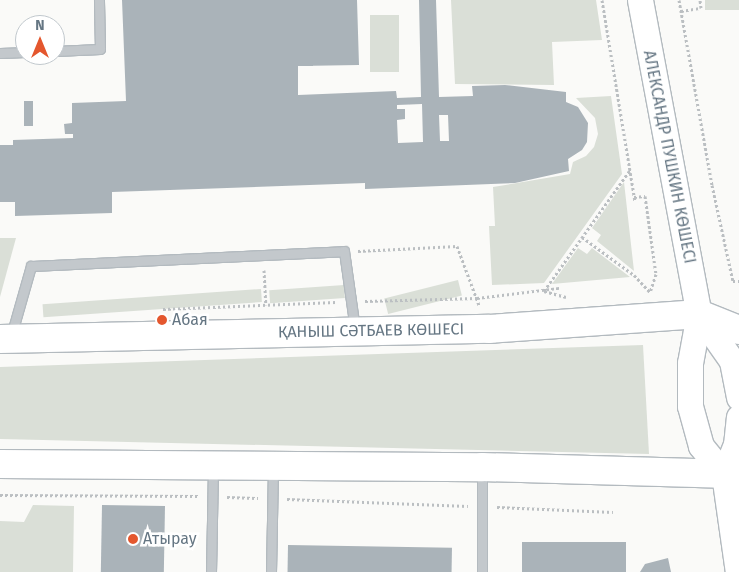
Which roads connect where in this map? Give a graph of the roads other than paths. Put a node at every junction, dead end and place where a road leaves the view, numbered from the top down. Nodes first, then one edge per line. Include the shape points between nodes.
1 (99, 0) edge
2 (640, 0) edge
3 (65, 51) edge
4 (15, 52) edge
5 (0, 53) edge
6 (699, 314) junction
7 (735, 323) edge
8 (355, 331) junction
9 (5, 339) edge
10 (739, 397) edge
11 (739, 417) edge
12 (0, 464) edge
13 (273, 465) junction
14 (213, 466) junction
15 (482, 467) junction
16 (731, 474) edge
17 (211, 572) edge
18 (271, 572) edge
19 (482, 572) edge
20 (738, 572) edge

1 - 3 lane via 100,49
2 - 6 street, АЛЕКСАНДР ПУШКИН КӨШЕСІ
4 - 5 lane
6 - 7 main road, ҚАНЫШ СӘТБАЕВ КӨШЕСІ
6 - 8 main road, ҚАНЫШ СӘТБАЕВ КӨШЕСІ via 489,329
6 - 10 street via 732,361
6 - 16 street via 690,363 690,406 701,446
8 - 9 main road, ҚАНЫШ СӘТБАЕВ КӨШЕСІ
8 - 9 lane via 344,251 31,266
11 - 16 street
12 - 14 main road
13 - 14 main road
13 - 15 main road
13 - 18 lane
14 - 17 lane
15 - 16 main road
15 - 19 lane
16 - 20 street

